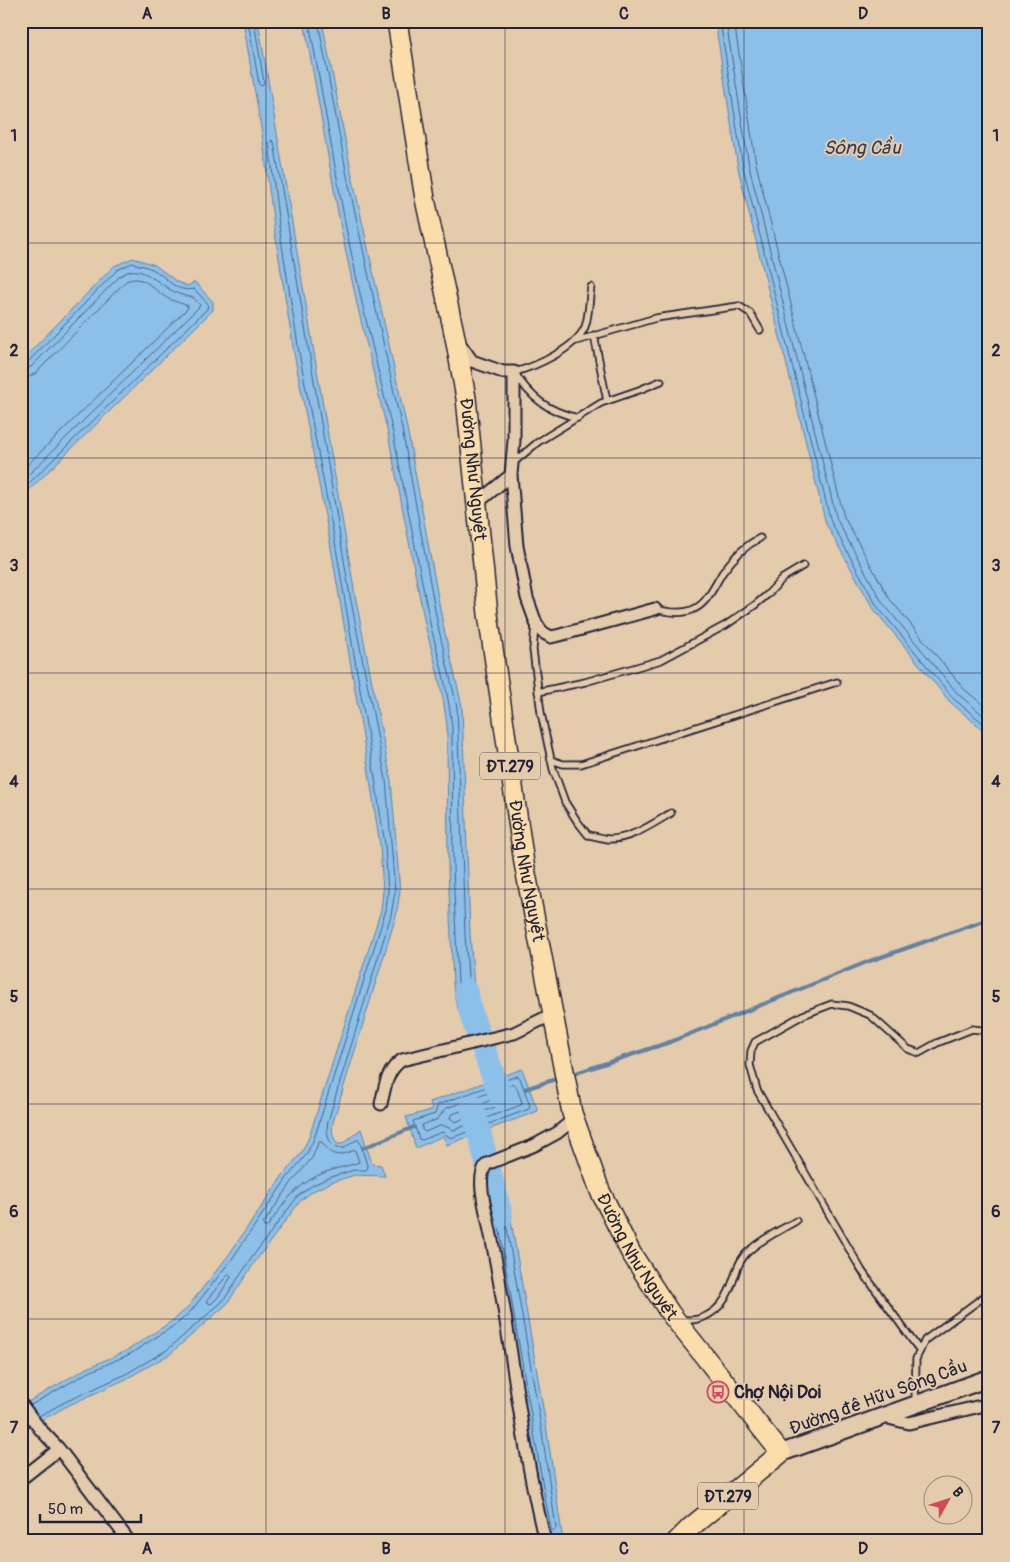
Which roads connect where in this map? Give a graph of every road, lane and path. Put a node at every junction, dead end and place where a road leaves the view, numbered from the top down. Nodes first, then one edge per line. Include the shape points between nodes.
1 (396, 21) edge
2 (591, 287) dead end
3 (760, 330) dead end
4 (594, 335) junction
5 (455, 337) junction
6 (575, 341) junction
7 (514, 372) junction
8 (661, 380) dead end
9 (607, 401) junction
10 (578, 418) junction
11 (512, 470) junction
12 (477, 503) junction
13 (760, 538) dead end
14 (803, 566) dead end
15 (655, 609) joint
16 (536, 623) junction
17 (837, 682) dead end
18 (538, 692) junction
19 (551, 760) junction
20 (672, 813) dead end
21 (553, 1014) junction
22 (989, 1031) edge
23 (382, 1104) dead end
24 (574, 1119) junction
25 (796, 1221) dead end
26 (989, 1292) edge
27 (674, 1317) junction
28 (920, 1351) junction
29 (989, 1378) edge
30 (21, 1404) edge
31 (989, 1404) edge
32 (915, 1405) junction
33 (883, 1416) junction
34 (59, 1449) junction
35 (781, 1453) junction
36 (21, 1479) edge
37 (129, 1541) edge
38 (545, 1541) edge
39 (677, 1541) edge

1 - 5 main road, Đường Như Nguyệt / ĐT.279 via 425,199
2 - 6 lane via 584,329
3 - 4 lane via 750,313 739,306 656,318
4 - 6 lane
4 - 9 lane
5 - 7 street via 472,361 503,372
5 - 12 main road, Đường Như Nguyệt / ĐT.279 via 466,398
6 - 7 lane via 543,361
7 - 10 lane via 534,398 563,415
7 - 11 street
8 - 9 lane
9 - 10 lane
10 - 11 lane via 538,442
11 - 12 street
11 - 16 street via 517,546 527,598
12 - 21 main road, Đường Như Nguyệt / ĐT.279 via 488,614 524,863
13 - 15 lane via 737,554 706,599 695,609 668,612
14 - 18 lane via 783,578 755,605 726,625 661,660
15 - 16 street via 551,636 542,632
16 - 18 lane via 533,650
17 - 19 lane via 581,764
18 - 19 lane
19 - 20 lane via 565,802 588,836 610,839 629,834
21 - 23 street via 514,1033 402,1060 390,1072
21 - 24 main road, Đường Như Nguyệt / ĐT.279
22 - 28 lane via 972,1029 919,1052 908,1049 870,1015 848,1006 832,1004 803,1015 755,1042 751,1052 750,1065 756,1090 862,1271
24 - 27 main road, Đường Như Nguyệt / ĐT.279 via 600,1191 627,1244
24 - 38 street via 535,1145 487,1164 481,1177 532,1485
25 - 27 lane via 750,1250 741,1260 729,1292 712,1314 699,1319
26 - 28 lane via 925,1340
27 - 35 main road, Đường Như Nguyệt / ĐT.279
28 - 32 lane via 916,1359
29 - 32 main road, Đường đê Hữu Sông Cầu
30 - 34 street
31 - 33 street via 909,1423
32 - 33 main road, Đường đê Hữu Sông Cầu
33 - 35 main road, Đường đê Hữu Sông Cầu
34 - 36 street
34 - 37 street
35 - 39 main road, ĐT.279

